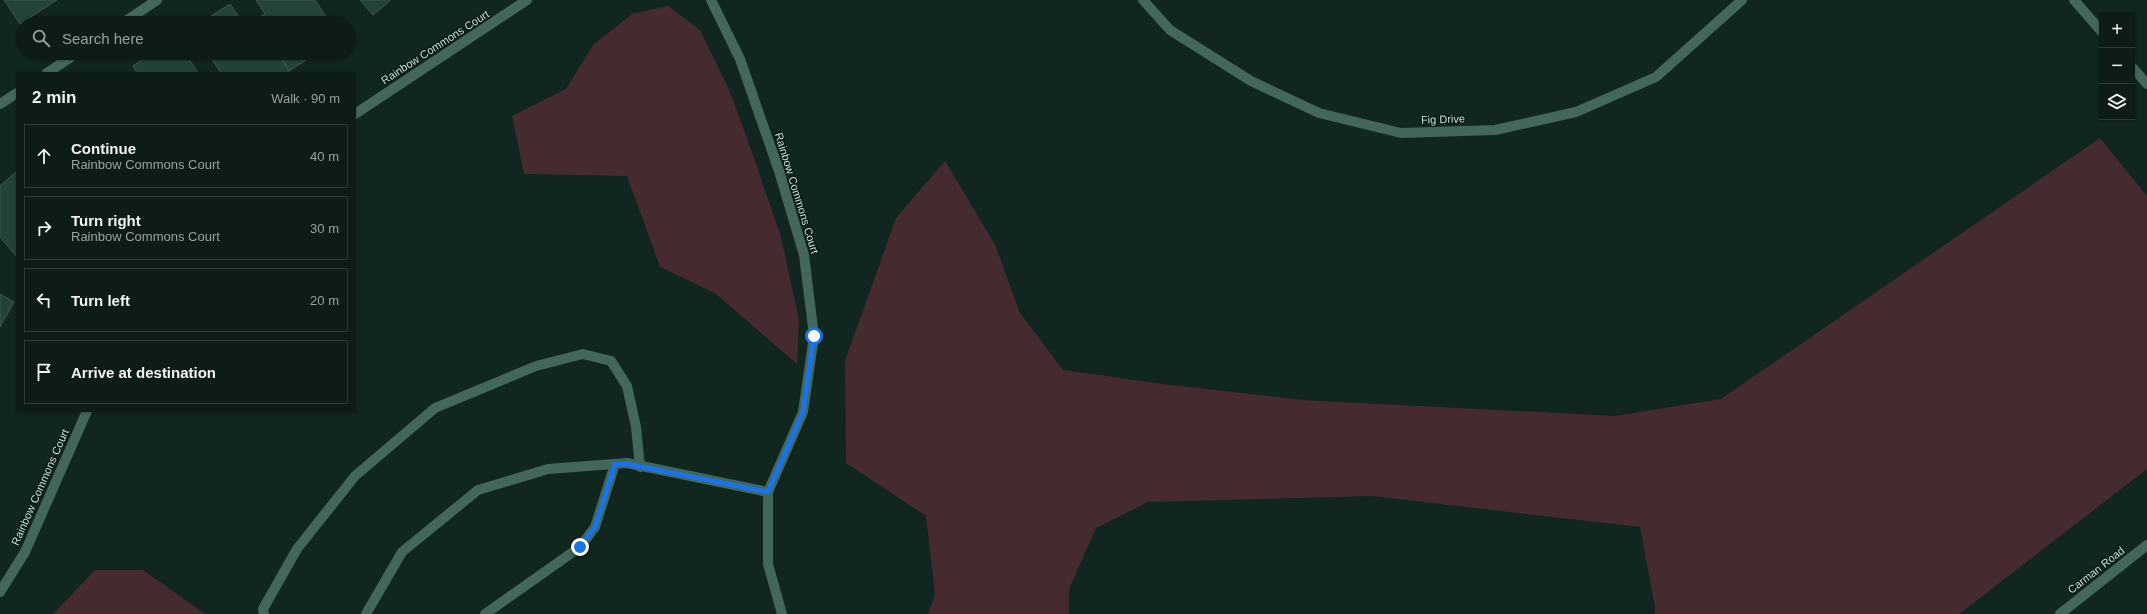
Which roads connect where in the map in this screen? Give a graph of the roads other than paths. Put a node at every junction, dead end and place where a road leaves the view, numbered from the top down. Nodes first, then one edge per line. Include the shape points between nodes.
1 (157, 0) edge
2 (528, 0) edge
3 (711, 0) edge
4 (1143, 0) edge
5 (1742, 0) edge
6 (2074, 0) edge
7 (133, 16) edge
8 (2099, 29) edge
9 (66, 60) edge
10 (2135, 70) edge
11 (48, 72) edge
12 (2147, 84) edge
13 (16, 94) edge
14 (0, 104) edge
15 (356, 113) edge
16 (87, 412) edge
17 (615, 464) junction
18 (640, 466) junction
19 (768, 492) junction
20 (2147, 545) edge
21 (0, 592) edge
22 (264, 614) edge
23 (366, 614) edge
24 (484, 614) edge
25 (782, 614) edge
26 (2060, 614) edge

1 - 7 street
2 - 15 street, Rainbow Commons Court
3 - 19 street, Rainbow Commons Court via 740,59 780,171 804,255 814,336 803,412
4 - 5 street, Fig Drive via 1170,30 1251,81 1319,113 1401,133 1495,130 1576,112 1656,77
6 - 8 street
9 - 11 street
10 - 12 street
13 - 14 street
16 - 21 street, Rainbow Commons Court via 25,552
17 - 18 street
17 - 23 street via 548,469 478,490 402,552
17 - 24 street via 595,527 580,547
18 - 19 street
18 - 22 street via 636,427 627,386 611,361 583,354 536,366 435,408 355,476 298,549 263,609
19 - 25 street, Rainbow Commons Court via 768,564
20 - 26 street, Carman Road

